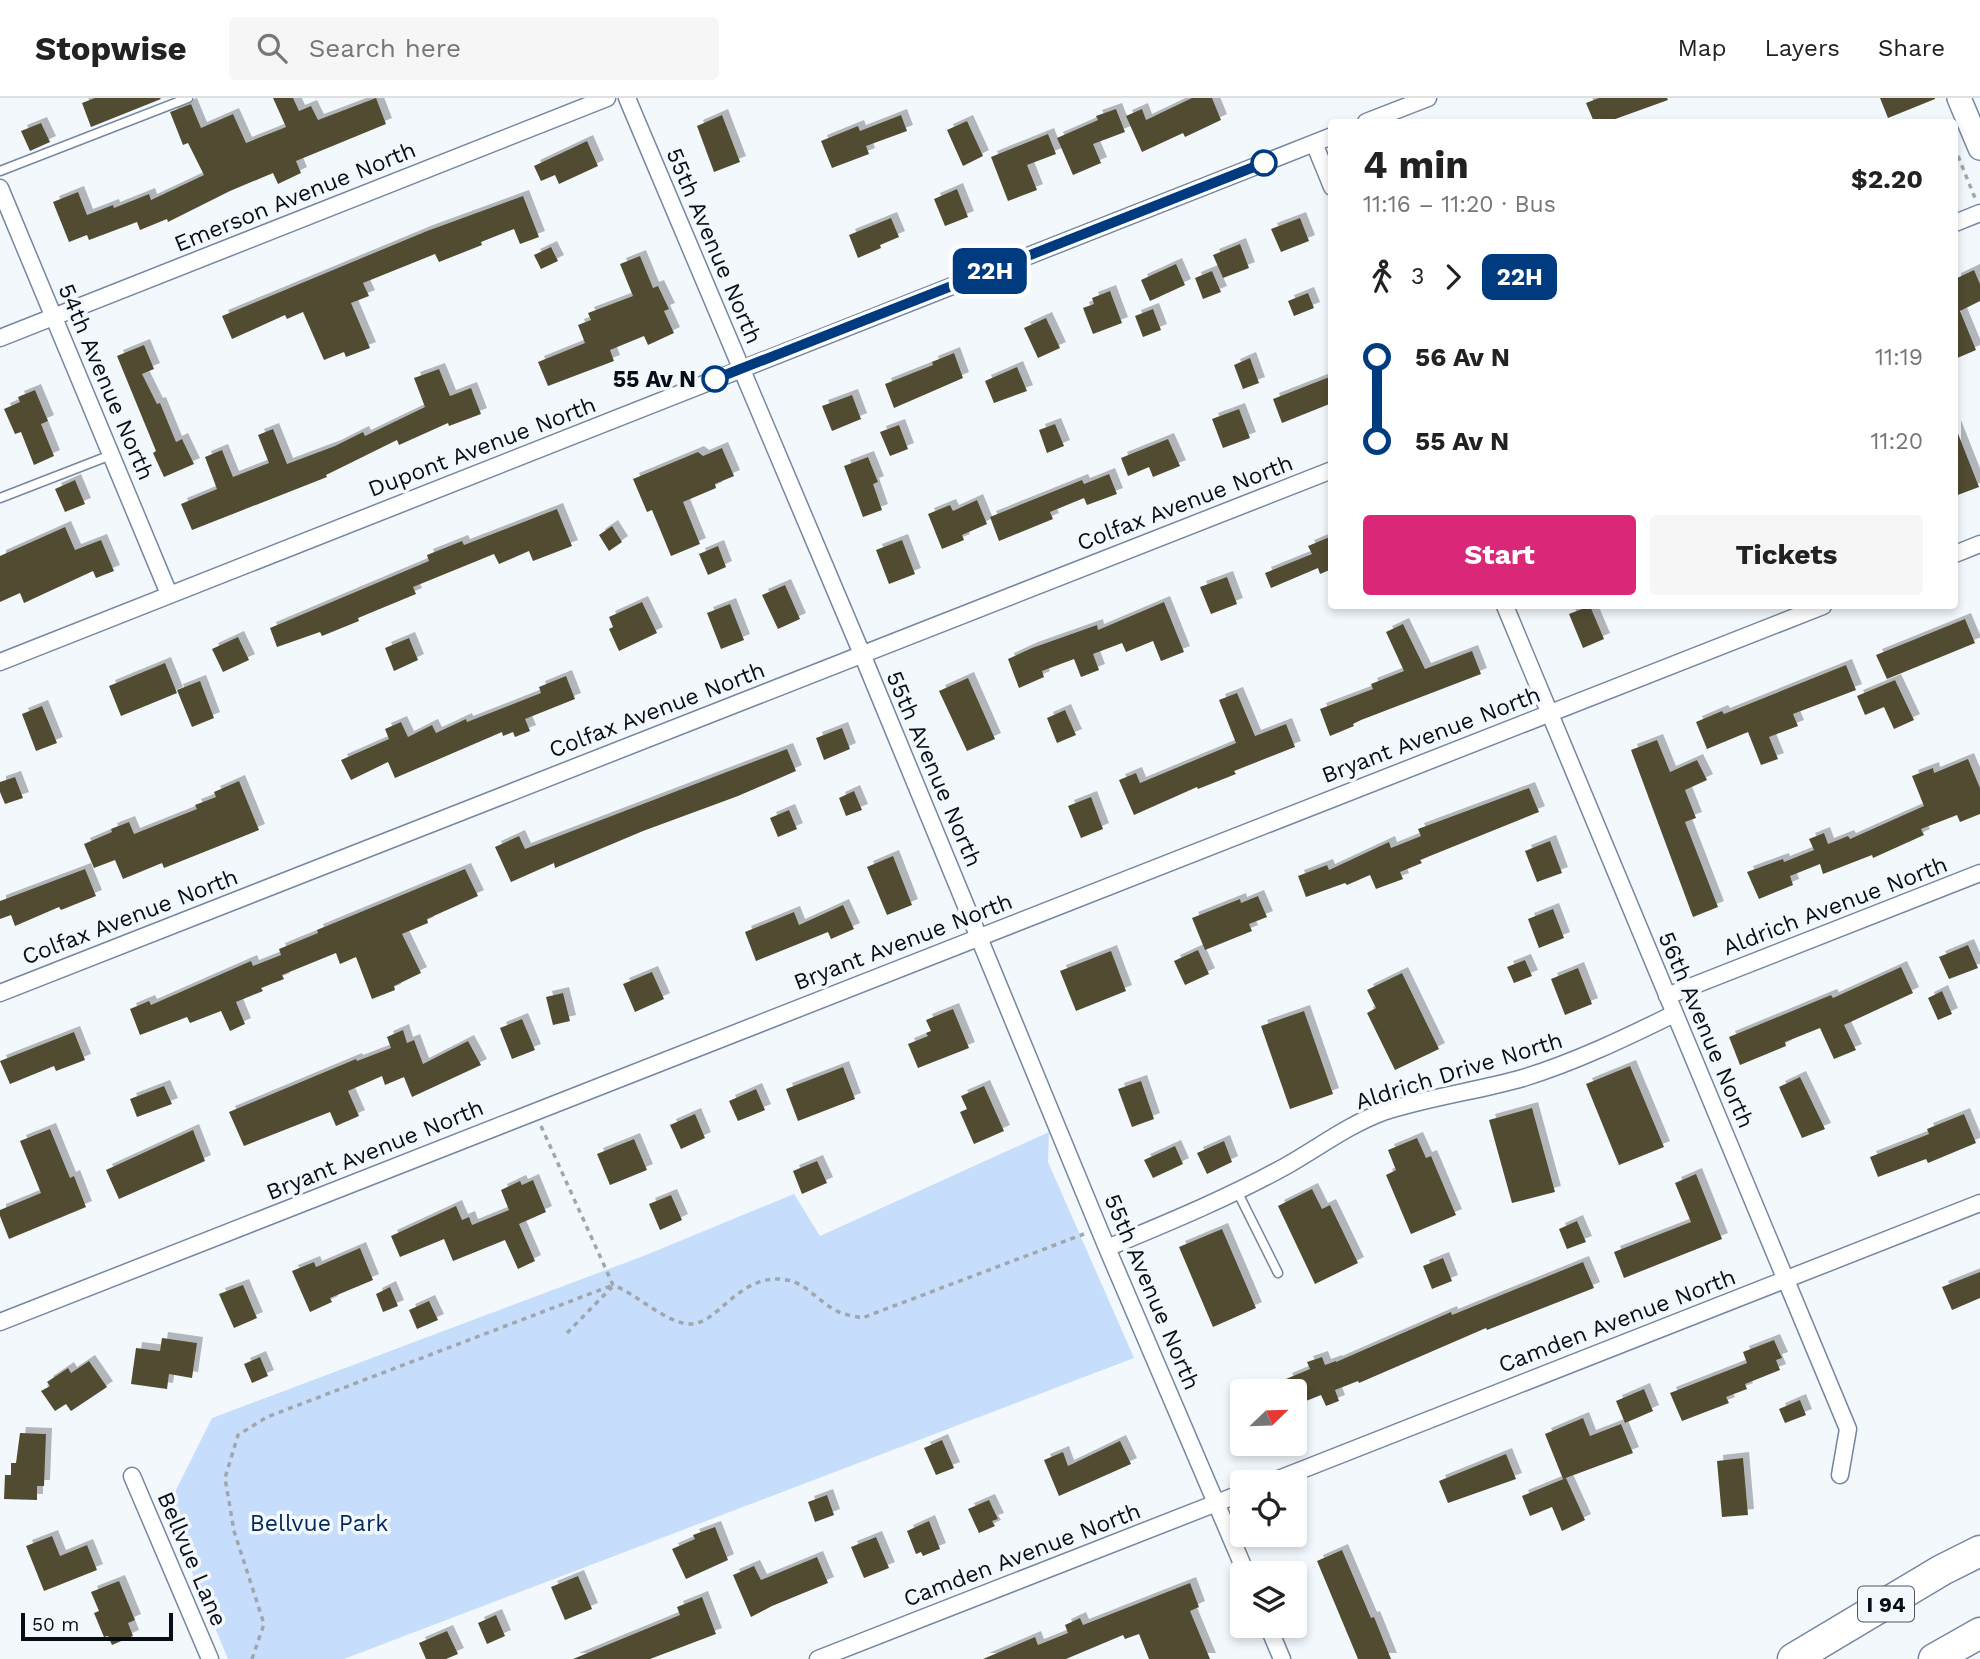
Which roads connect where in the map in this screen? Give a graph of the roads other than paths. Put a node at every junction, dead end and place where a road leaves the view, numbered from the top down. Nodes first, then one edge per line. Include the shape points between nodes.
1 (188, 98) edge
2 (607, 98) edge
3 (627, 98) edge
4 (1428, 98) edge
5 (1959, 98) edge
6 (1374, 119) edge
7 (1328, 138) edge
8 (1314, 143) junction
9 (1980, 148) edge
10 (0, 171) edge
11 (1328, 177) edge
12 (0, 188) edge
13 (1980, 213) edge
14 (1958, 222) edge
15 (54, 317) junction
16 (0, 338) edge
17 (741, 369) junction
18 (112, 454) junction
19 (1328, 472) edge
20 (0, 498) edge
21 (1980, 544) edge
22 (1958, 553) edge
23 (169, 594) junction
24 (1506, 609) edge
25 (1815, 609) edge
26 (862, 654) junction
27 (0, 662) edge
28 (1549, 713) junction
29 (1980, 873) edge
30 (979, 937) junction
31 (0, 992) edge
32 (1667, 996) junction
33 (1674, 1014) junction
34 (1237, 1191) junction
35 (1980, 1203) edge
36 (1107, 1248) junction
37 (1278, 1273) dead end
38 (1786, 1279) junction
39 (0, 1322) edge
40 (1301, 1470) edge
41 (1840, 1475) dead end
42 (132, 1476) dead end
43 (1230, 1498) edge
44 (1217, 1503) junction
45 (1980, 1551) edge
46 (1241, 1561) edge
47 (1980, 1633) edge
48 (1273, 1638) edge
49 (210, 1659) edge
50 (818, 1659) edge
51 (1282, 1659) edge
52 (1793, 1659) edge
53 (1934, 1659) edge

1 - 10 lane
2 - 15 street, Emerson Avenue North
3 - 17 street, 55th Avenue North
4 - 6 street
5 - 9 street
7 - 8 street, Dupont Avenue North
8 - 11 street
8 - 17 street, Dupont Avenue North
12 - 15 street, 54th Avenue North
13 - 14 street
15 - 16 street, Emerson Avenue North
15 - 18 street, 54th Avenue North
17 - 23 street, Dupont Avenue North
17 - 26 street, 55th Avenue North
18 - 20 lane
18 - 23 street, 54th Avenue North
19 - 26 street, Colfax Avenue North
21 - 22 street
23 - 27 street, Dupont Avenue North
24 - 28 street, 56th Avenue North
25 - 28 street, Bryant Avenue North
26 - 30 street, 55th Avenue North
26 - 31 street, Colfax Avenue North
28 - 30 street, Bryant Avenue North
28 - 32 street, 56th Avenue North
29 - 32 street, Aldrich Avenue North
30 - 36 street, 55th Avenue North
30 - 39 street, Bryant Avenue North
32 - 33 street, 56th Avenue North
33 - 34 street, Aldrich Drive North via 1551,1069 1382,1113
33 - 38 street, 56th Avenue North
34 - 36 street, Aldrich Drive North
34 - 37 lane
35 - 38 street, Camden Avenue North
36 - 44 street, 55th Avenue North
38 - 40 street, Camden Avenue North
38 - 41 street, 56th Avenue North via 1848,1429
42 - 49 street, Bellvue Lane
43 - 44 street, Camden Avenue North
44 - 46 street, 55th Avenue North
44 - 50 street, Camden Avenue North
45 - 52 highway, I 94
47 - 53 highway
48 - 51 street

